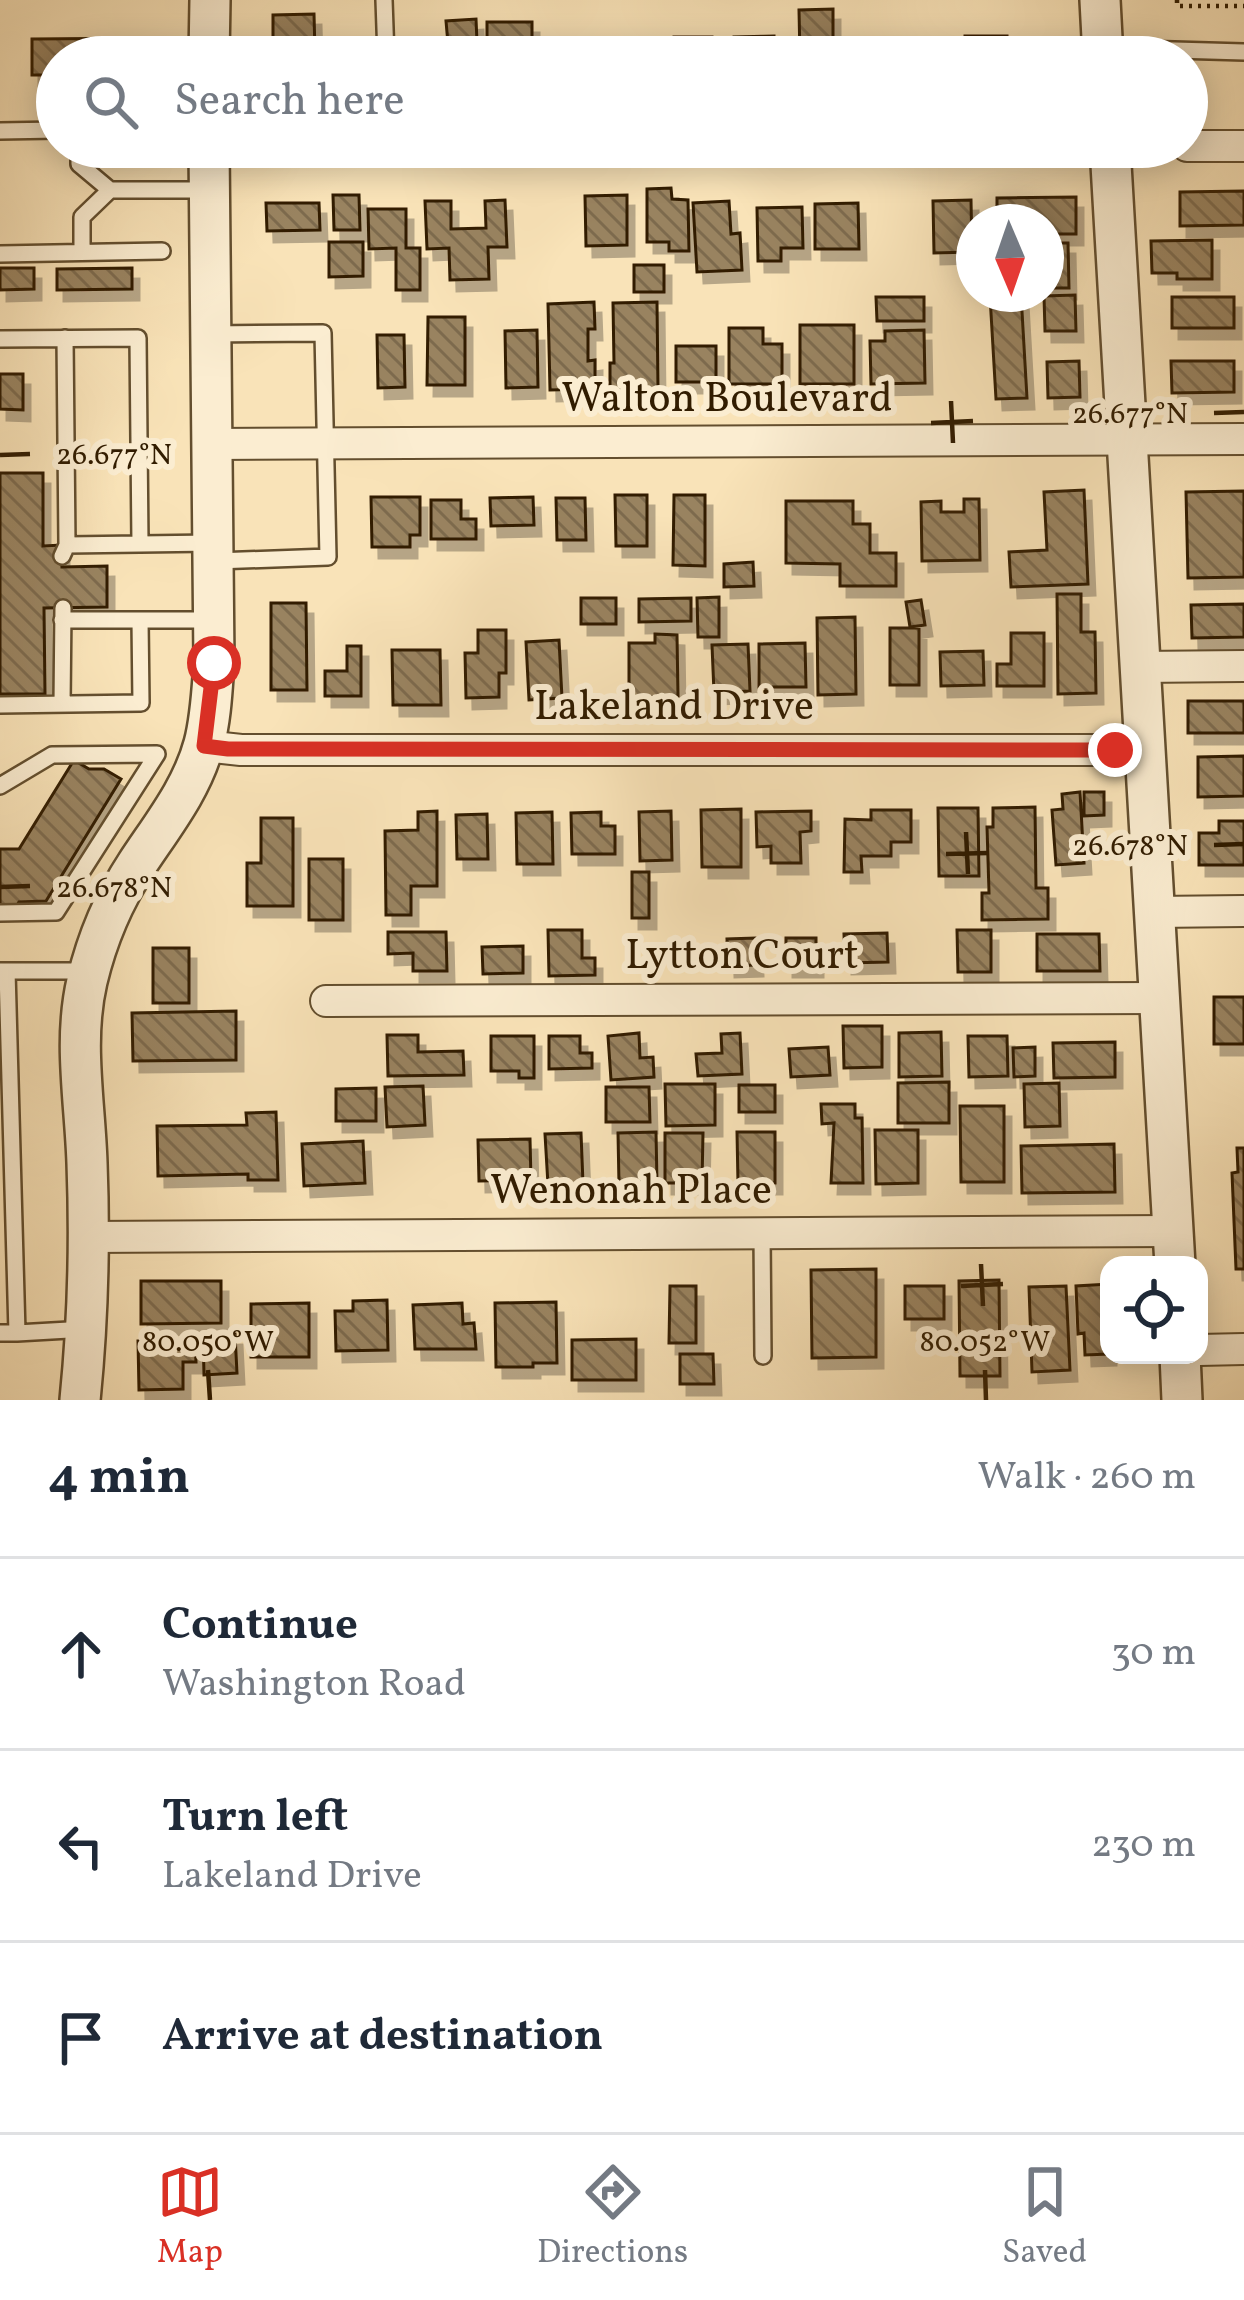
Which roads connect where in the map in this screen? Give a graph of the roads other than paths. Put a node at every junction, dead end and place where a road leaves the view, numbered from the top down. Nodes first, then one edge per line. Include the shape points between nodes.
1 (210, 0) edge
2 (384, 0) edge
3 (1100, 0) edge
4 (209, 36) edge
5 (385, 36) edge
6 (1101, 36) edge
7 (1208, 52) edge
8 (1244, 52) edge
9 (0, 130) edge
10 (36, 130) edge
11 (1208, 146) edge
12 (1244, 146) edge
13 (84, 168) edge
14 (188, 168) edge
15 (209, 168) edge
16 (1111, 168) edge
17 (110, 190) junction
18 (162, 250) dead end
19 (82, 253) junction
20 (0, 254) edge
21 (210, 334) junction
22 (65, 338) junction
23 (0, 339) edge
24 (1244, 439) edge
25 (1128, 440) junction
26 (325, 443) junction
27 (211, 444) junction
28 (140, 544) junction
29 (213, 552) junction
30 (140, 620) junction
31 (214, 620) junction
32 (1244, 666) edge
33 (1139, 667) junction
34 (62, 704) junction
35 (0, 705) edge
36 (204, 746) junction
37 (1144, 750) junction
38 (0, 786) edge
39 (1244, 911) edge
40 (1154, 912) junction
41 (0, 913) edge
42 (90, 970) junction
43 (4, 971) edge
44 (1159, 998) junction
45 (326, 1001) dead end
46 (762, 1233) junction
47 (90, 1237) junction
48 (1174, 1248) edge
49 (87, 1329) junction
50 (9, 1333) edge
51 (1244, 1349) edge
52 (1208, 1350) edge
53 (763, 1356) dead end
54 (1180, 1364) edge
55 (80, 1400) edge
56 (1182, 1400) edge

1 - 4 street
2 - 5 lane
3 - 6 street
7 - 8 lane
9 - 10 lane
11 - 12 street
13 - 17 lane
14 - 17 lane
15 - 21 street
16 - 25 street
17 - 19 lane via 82,217
18 - 19 lane
19 - 20 lane
21 - 26 lane via 323,333
21 - 27 street
22 - 23 lane
22 - 28 lane via 137,338
22 - 28 lane via 65,550
24 - 25 street, Walton Boulevard
25 - 26 street, Walton Boulevard
25 - 33 street
26 - 27 street, Walton Boulevard
26 - 29 lane via 328,557
27 - 29 street
28 - 29 lane
29 - 31 street
30 - 31 lane
30 - 34 lane via 141,704
30 - 34 lane via 63,614
31 - 36 street
32 - 33 street
33 - 37 street
34 - 35 lane
36 - 37 street, Lakeland Drive
36 - 42 street via 117,898
37 - 40 street
38 - 41 lane via 52,755 157,754 56,912
39 - 40 street
40 - 44 street
42 - 43 lane
42 - 47 street via 80,1050
43 - 50 lane
44 - 45 street, Lytton Court
44 - 48 street
46 - 47 street, Wenonah Place
46 - 48 street, Wenonah Place
46 - 53 lane
47 - 49 street
49 - 50 lane
49 - 55 street
51 - 52 street
54 - 56 street

